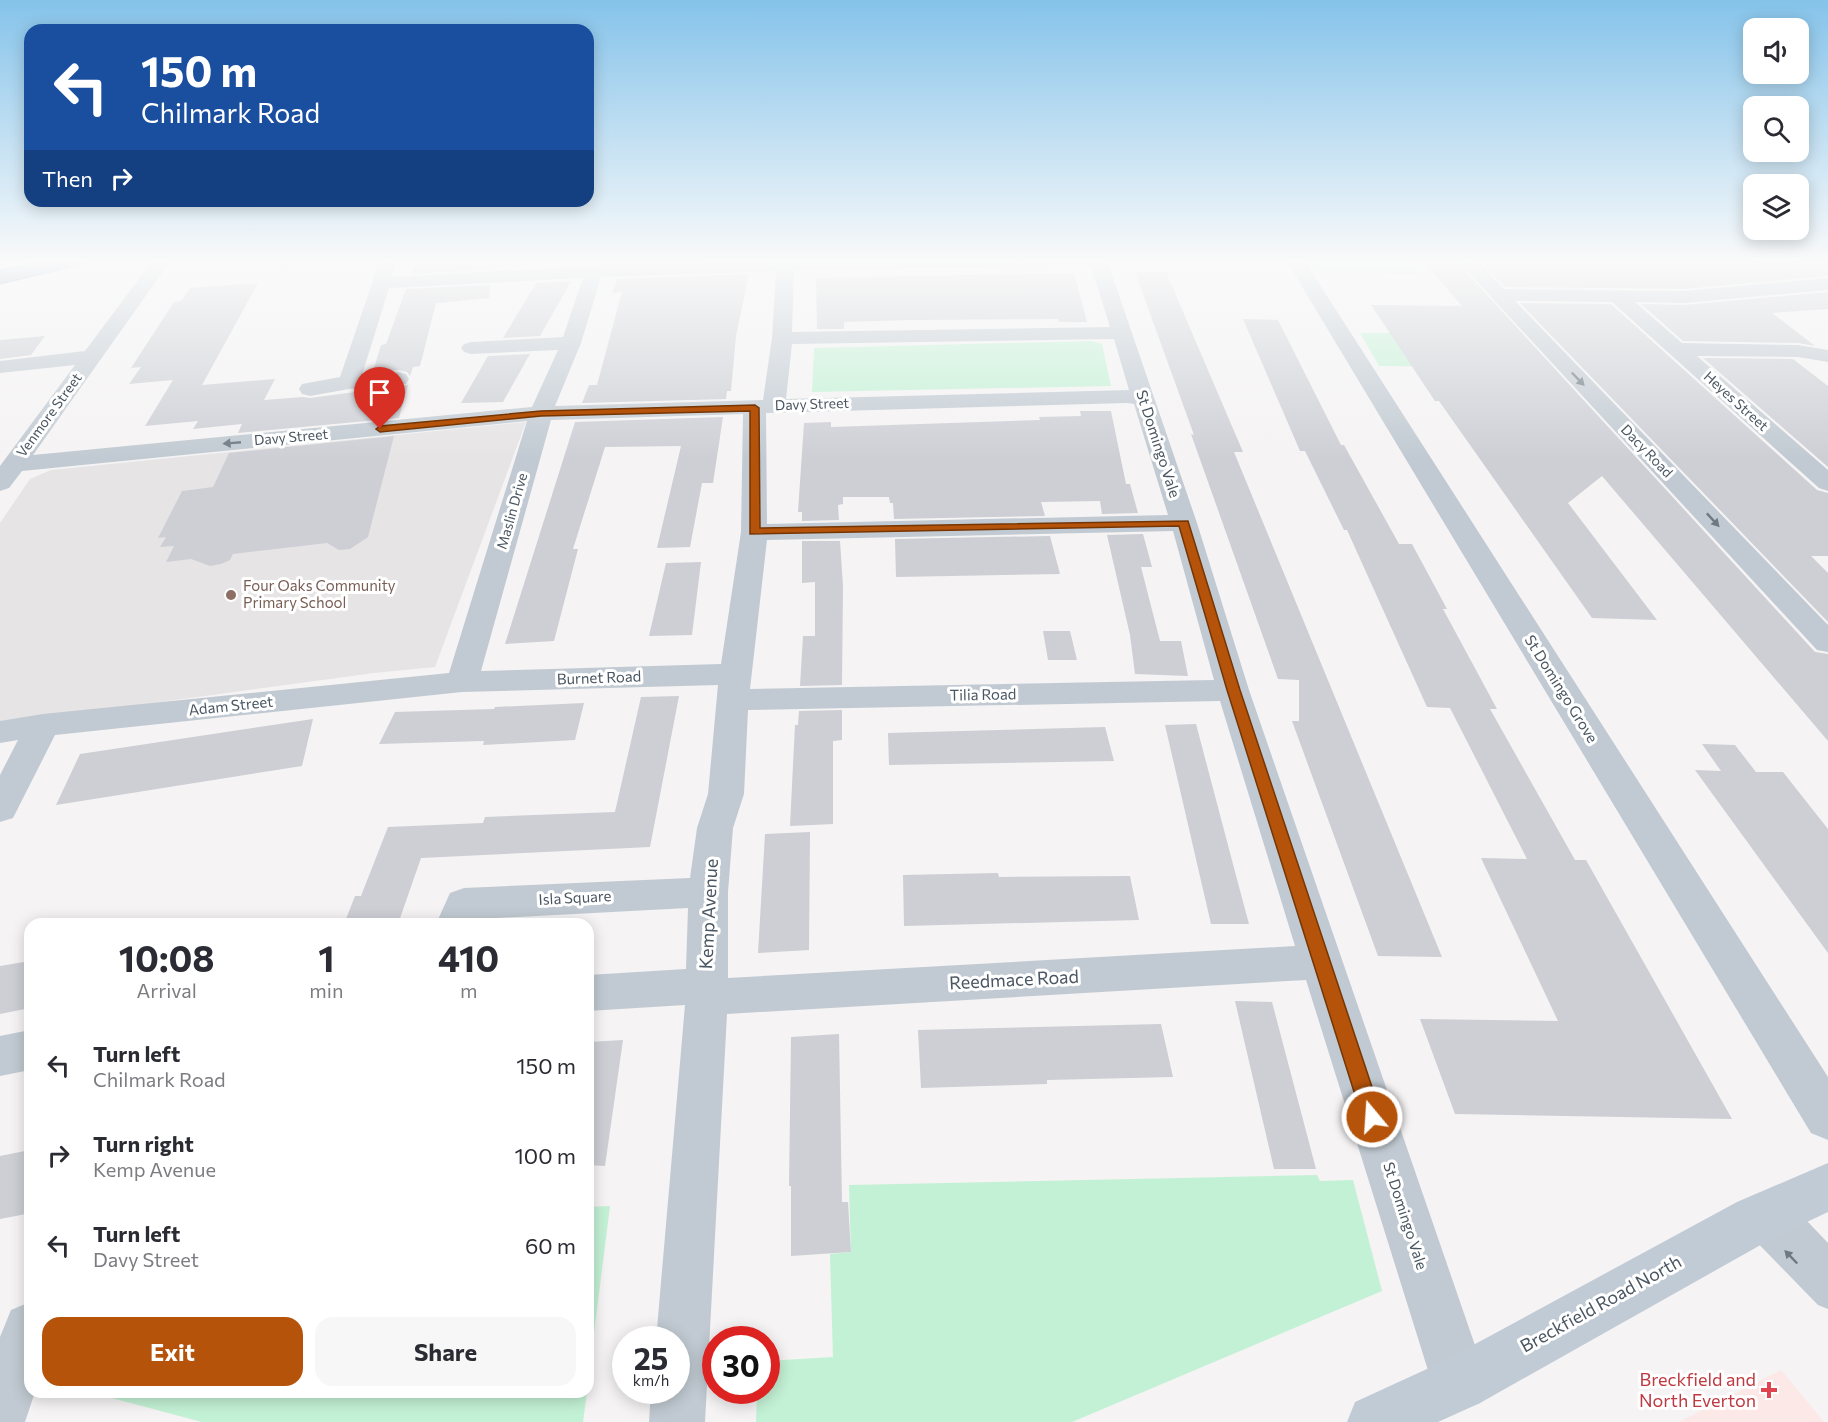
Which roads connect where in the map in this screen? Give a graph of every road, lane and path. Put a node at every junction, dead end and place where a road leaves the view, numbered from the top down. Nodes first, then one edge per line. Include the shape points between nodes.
1 (113, 326) edge
2 (368, 326) edge
3 (577, 326) edge
4 (781, 326) edge
5 (1118, 326) edge
6 (1336, 326) edge
7 (1528, 326) edge
8 (1651, 326) edge
9 (1120, 333) junction
10 (782, 338) junction
11 (571, 344) junction
12 (471, 348) dead end
13 (1677, 349) junction
14 (1798, 351) junction
15 (1828, 356) edge
16 (91, 357) junction
17 (0, 367) edge
18 (1828, 374) edge
19 (398, 379) dead end
20 (349, 382) junction
21 (309, 389) dead end
22 (1144, 399) junction
23 (765, 407) junction
24 (541, 413) junction
25 (14, 464) junction
26 (0, 483) edge
27 (1828, 483) edge
28 (1184, 523) junction
29 (754, 532) junction
30 (1828, 643) edge
31 (462, 682) junction
32 (734, 687) junction
33 (1233, 690) junction
34 (43, 725) junction
35 (0, 732) edge
36 (0, 808) edge
37 (708, 892) junction
38 (458, 918) edge
39 (1321, 962) junction
40 (706, 991) junction
41 (594, 993) edge
42 (24, 1051) edge
43 (0, 1056) edge
44 (1828, 1118) edge
45 (1828, 1186) edge
46 (1766, 1215) junction
47 (1828, 1263) edge
48 (1828, 1295) edge
49 (24, 1346) edge
50 (1460, 1383) junction
51 (0, 1413) edge
52 (678, 1422) edge
53 (1375, 1422) edge

1 - 16 street, Venmore Street
2 - 20 street
3 - 11 street, Maslin Drive
4 - 10 street, Kemp Avenue
5 - 9 street, St Domingo Vale
6 - 44 street, St Domingo Grove
7 -> 30 street, Dacy Road
8 - 13 street, Heyes Street
9 - 10 street
9 - 22 street, St Domingo Vale
10 - 23 street, Kemp Avenue
11 - 12 street
11 - 24 street, Maslin Drive
13 - 14 street
13 - 27 street, Heyes Street
14 - 15 street
14 - 18 street
16 - 17 street
16 - 25 street, Venmore Street
19 - 20 street
20 - 21 street
22 - 23 street, Davy Street via 1127,396
22 - 28 street, St Domingo Vale
23 - 24 street, Davy Street
23 - 29 street, Kemp Avenue
24 -> 25 street, Davy Street
24 - 31 street, Maslin Drive
25 - 26 street, Venmore Street
28 - 29 street
28 - 33 street, St Domingo Vale
29 - 32 street, Kemp Avenue
31 - 32 street, Burnet Road
31 - 34 street, Adam Street
32 - 33 street, Tilia Road
32 - 37 street, Kemp Avenue via 726,794 715,828
33 - 39 street, St Domingo Vale
34 - 35 street, Adam Street
34 - 36 street
37 - 38 street, Isla Square via 464,904
37 - 40 street, Kemp Avenue
39 - 40 street, Reedmace Road
39 - 50 street, St Domingo Vale
40 - 41 street
40 - 52 street, Kemp Avenue
42 - 43 street
45 - 46 street, Breckfield Road North
46 - 47 lane
48 -> 46 lane
46 - 50 street, Breckfield Road North
49 - 51 street
50 - 53 street, Breckfield Road North

